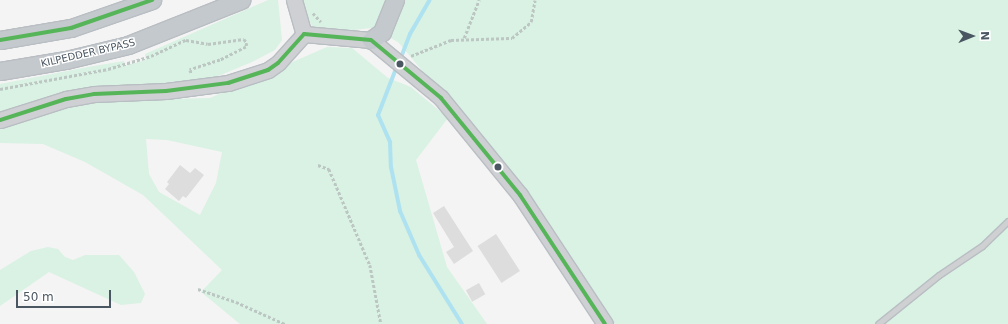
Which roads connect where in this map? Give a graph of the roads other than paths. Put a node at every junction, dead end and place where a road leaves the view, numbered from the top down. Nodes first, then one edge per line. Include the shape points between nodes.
1 (152, 0) edge
2 (241, 0) edge
3 (395, 0) edge
4 (295, 4) edge
5 (304, 34) junction
6 (0, 40) edge
7 (371, 40) junction
8 (0, 71) edge
9 (0, 120) edge
10 (1008, 221) edge
11 (605, 324) edge
12 (878, 324) edge

1 - 6 highway via 71,28
2 - 8 highway, KILPEDDER BYPASS via 128,45 66,60
3 - 7 highway via 382,32
4 - 5 main road
5 - 7 main road
5 - 9 main road via 278,63 268,70 228,84 166,91 94,94 66,99
7 - 11 main road via 408,74 441,98 507,177
10 - 12 lane via 982,246 939,275

